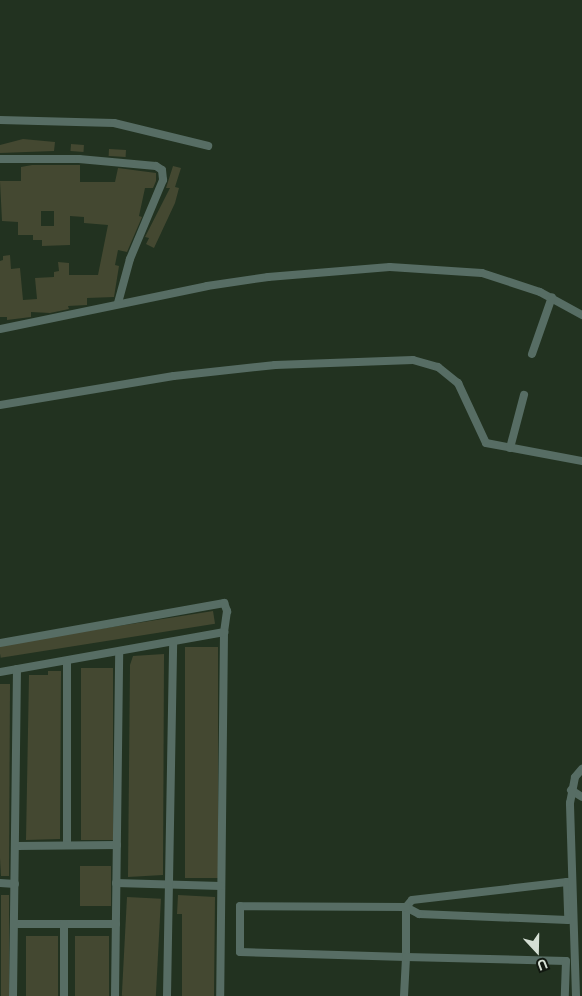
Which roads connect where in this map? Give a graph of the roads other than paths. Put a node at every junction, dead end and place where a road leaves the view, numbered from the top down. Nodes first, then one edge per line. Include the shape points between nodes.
1 (0, 120) edge
2 (208, 146) dead end
3 (0, 159) edge
4 (552, 297) junction
5 (118, 303) junction
6 (582, 315) edge
7 (0, 329) edge
8 (532, 354) dead end
9 (524, 395) dead end
10 (0, 405) edge
11 (510, 448) junction
12 (582, 462) edge
13 (224, 632) junction
14 (173, 642) junction
15 (0, 643) edge
16 (119, 653) junction
17 (67, 661) junction
18 (17, 669) junction
19 (0, 672) edge
20 (582, 769) edge
21 (571, 790) junction
22 (582, 797) edge
23 (67, 844) junction
24 (117, 845) junction
25 (17, 846) junction
26 (116, 883) junction
27 (0, 884) edge
28 (14, 884) junction
29 (170, 885) junction
30 (221, 886) junction
31 (406, 907) junction
32 (578, 918) edge
33 (15, 924) junction
34 (64, 924) junction
35 (116, 924) junction
36 (406, 957) junction
37 (579, 970) edge
38 (13, 996) edge
39 (64, 996) edge
40 (115, 996) edge
41 (167, 996) edge
42 (220, 996) edge
43 (404, 996) edge
44 (565, 996) edge
45 (576, 996) edge

1 - 2 street via 114,124
3 - 5 street via 79,159 156,166 162,170 163,180 130,259
4 - 5 street via 482,273 390,268 268,277
4 - 6 street
4 - 8 street
5 - 7 street
9 - 11 street
10 - 11 street via 174,376 275,366 413,360 438,368 458,383 483,441
11 - 12 street
13 - 14 street
13 - 15 street via 227,608 221,602
13 - 30 street
14 - 16 street
14 - 29 street
16 - 17 street
16 - 24 street
17 - 18 street
17 - 23 street
18 - 19 street
18 - 25 street
20 - 21 street
21 - 22 street
21 - 32 street
23 - 24 street
23 - 25 street
24 - 26 street
25 - 28 street
26 - 29 street
26 - 35 street
27 - 28 street
28 - 33 street
29 - 30 street
29 - 41 street
30 - 42 street
31 - 31 street via 418,898 567,882 568,920 419,914
31 - 36 street
31 - 36 street via 240,906 240,952
32 - 37 street
33 - 34 street
33 - 38 street
34 - 35 street
34 - 39 street
35 - 40 street
36 - 43 street
36 - 44 street via 566,961
37 - 45 street

